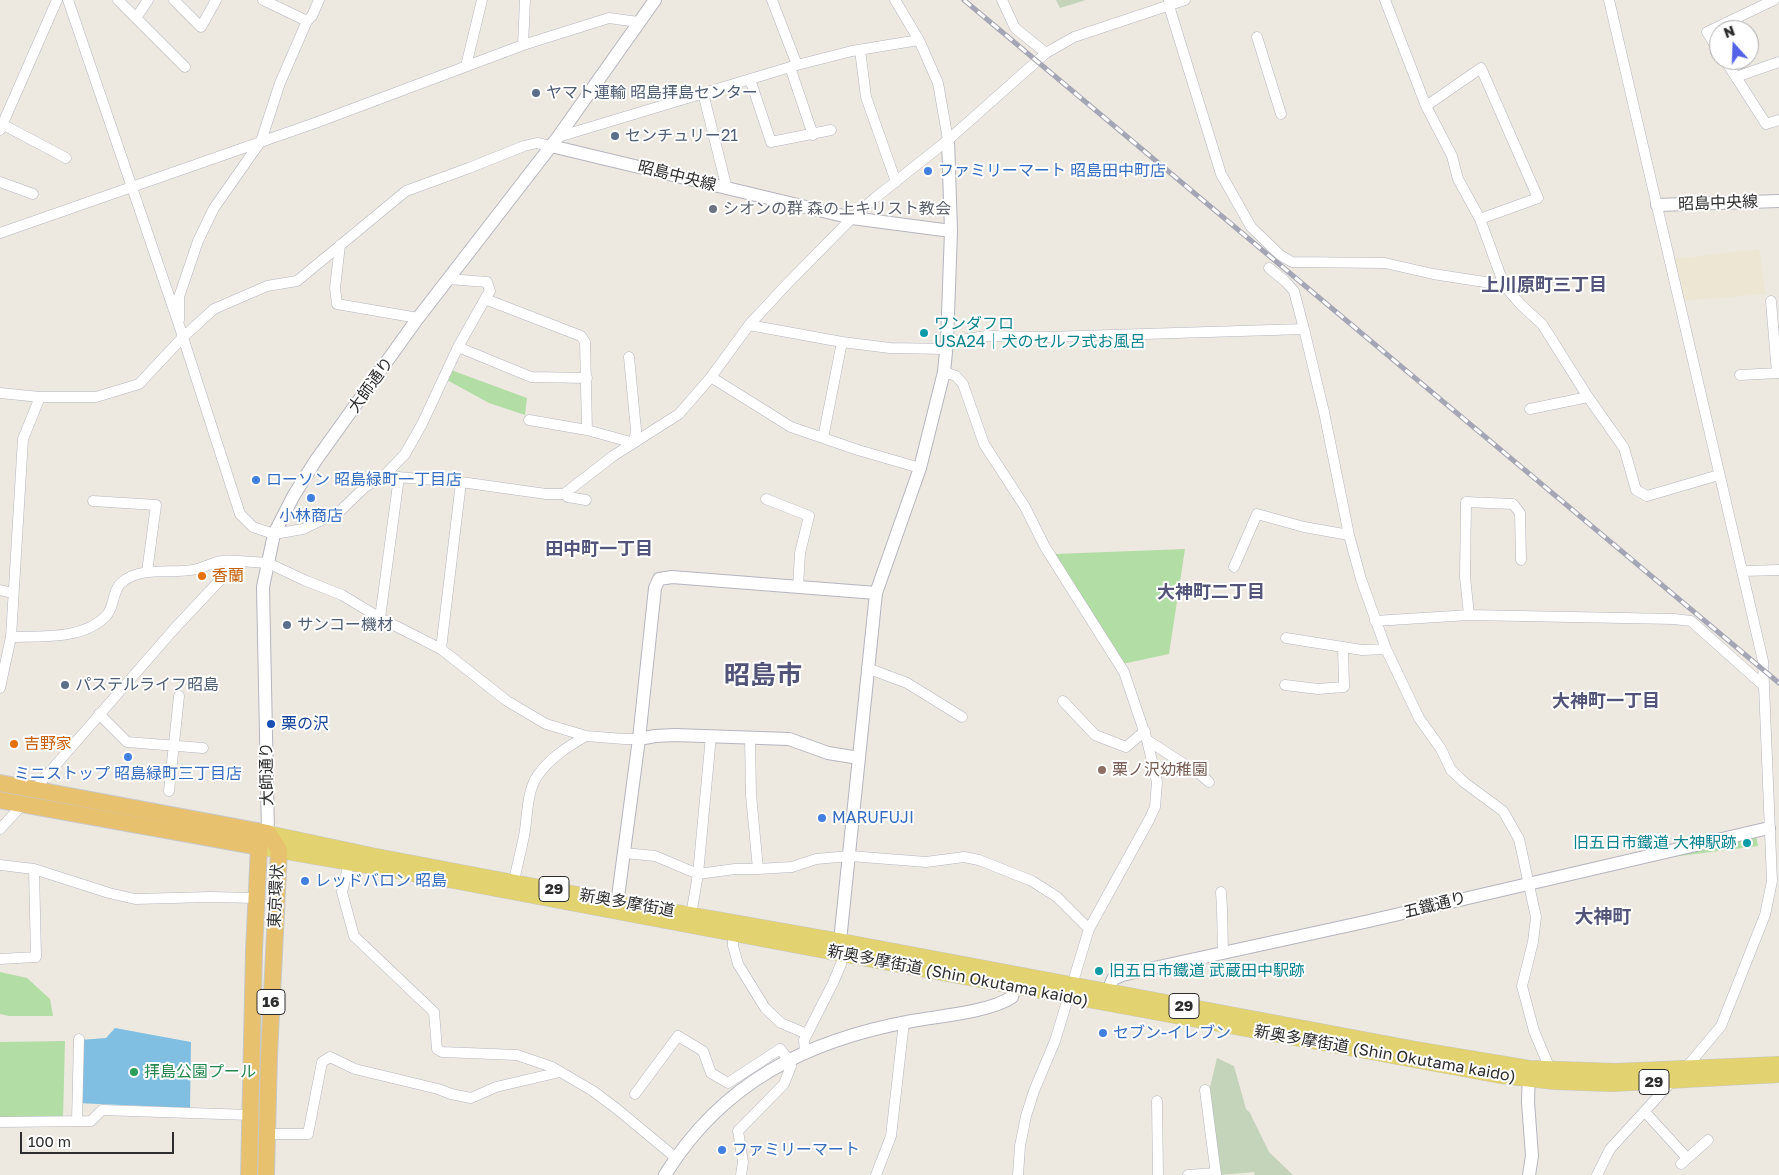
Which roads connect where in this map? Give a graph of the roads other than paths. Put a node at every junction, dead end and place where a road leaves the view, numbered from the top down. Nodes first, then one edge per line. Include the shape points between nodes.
1 (57, 0) edge
2 (68, 0) edge
3 (118, 0) edge
4 (148, 0) edge
5 (174, 0) edge
6 (216, 0) edge
7 (264, 0) edge
8 (319, 0) edge
9 (482, 0) edge
10 (525, 0) edge
11 (655, 0) edge
12 (772, 0) edge
13 (895, 0) edge
14 (1002, 0) edge
15 (1185, 0) edge
16 (1385, 0) edge
17 (1609, 0) edge
18 (1774, 0) edge
19 (1169, 3) edge
20 (136, 18) junction
21 (1732, 20) edge
22 (306, 21) junction
23 (638, 22) junction
24 (919, 40) junction
25 (1260, 42) dead end
26 (524, 45) junction
27 (860, 50) junction
28 (1046, 53) junction
29 (1779, 62) edge
30 (466, 66) junction
31 (794, 66) junction
32 (185, 67) dead end
33 (1731, 70) edge
34 (1736, 77) junction
35 (750, 79) junction
36 (704, 93) junction
37 (1426, 106) junction
38 (1280, 114) dead end
39 (1779, 120) edge
40 (1, 126) edge
41 (831, 130) dead end
42 (813, 135) junction
43 (948, 140) junction
44 (262, 142) junction
45 (554, 142) junction
46 (66, 158) dead end
47 (0, 182) edge
48 (896, 182) junction
49 (131, 187) junction
50 (727, 188) junction
51 (33, 194) dead end
52 (1779, 201) edge
53 (1657, 205) junction
54 (852, 218) junction
55 (1480, 219) junction
56 (951, 231) junction
57 (0, 233) edge
58 (340, 245) junction
59 (1268, 268) dead end
60 (448, 279) junction
61 (1504, 285) junction
62 (485, 299) junction
63 (1771, 301) dead end
64 (418, 318) junction
65 (1776, 320) edge
66 (179, 325) junction
67 (749, 325) junction
68 (1304, 329) junction
69 (182, 338) junction
70 (842, 342) junction
71 (947, 346) junction
72 (458, 347) junction
73 (629, 357) dead end
74 (944, 372) junction
75 (1778, 373) edge
76 (1740, 375) dead end
77 (711, 377) junction
78 (587, 378) junction
79 (0, 393) edge
80 (40, 397) junction
81 (1588, 397) junction
82 (1530, 409) dead end
83 (529, 420) dead end
84 (587, 430) junction
85 (823, 438) junction
86 (634, 443) junction
87 (920, 468) junction
88 (1719, 475) junction
89 (384, 476) junction
90 (400, 477) junction
91 (461, 482) junction
92 (564, 494) junction
93 (766, 499) dead end
94 (586, 500) dead end
95 (92, 501) dead end
96 (274, 534) junction
97 (1349, 535) junction
98 (1521, 560) dead end
99 (238, 561) junction
100 (268, 563) junction
101 (1234, 567) dead end
102 (1779, 570) edge
103 (1743, 571) junction
104 (147, 572) junction
105 (798, 587) junction
106 (0, 590) edge
107 (13, 593) junction
108 (876, 593) junction
109 (1468, 615) junction
110 (380, 618) junction
111 (1375, 621) junction
112 (11, 637) junction
113 (1286, 638) dead end
114 (1343, 647) junction
115 (441, 649) junction
116 (1386, 649) junction
117 (867, 668) junction
118 (1285, 685) dead end
119 (1764, 686) junction
120 (0, 688) edge
121 (179, 696) dead end
122 (1063, 701) dead end
123 (99, 714) junction
124 (962, 717) dead end
125 (586, 736) junction
126 (711, 736) junction
127 (1146, 736) junction
128 (639, 738) junction
129 (750, 738) junction
130 (173, 745) junction
131 (203, 748) dead end
132 (859, 758) junction
133 (1209, 782) dead end
134 (0, 783) edge
135 (34, 790) junction
136 (169, 792) dead end
137 (0, 800) edge
138 (22, 804) junction
139 (1773, 827) edge
140 (0, 829) edge
141 (268, 833) junction
142 (258, 847) junction
143 (279, 850) junction
144 (624, 853) junction
145 (850, 856) junction
146 (349, 863) junction
147 (0, 865) edge
148 (34, 869) junction
149 (758, 870) junction
150 (698, 874) junction
151 (514, 882) junction
152 (1529, 882) junction
153 (1220, 892) dead end
154 (256, 898) junction
155 (617, 907) junction
156 (691, 915) junction
157 (1089, 929) junction
158 (733, 934) junction
159 (841, 947) junction
160 (1223, 952) junction
161 (0, 959) edge
162 (1015, 986) junction
163 (1070, 990) junction
164 (1108, 991) junction
165 (904, 1022) junction
166 (807, 1034) junction
167 (79, 1039) dead end
168 (804, 1052) junction
169 (789, 1060) junction
170 (1779, 1064) edge
171 (1686, 1068) junction
172 (1550, 1069) junction
173 (560, 1072) junction
174 (1529, 1074) junction
175 (1779, 1075) edge
176 (1671, 1082) junction
177 (1205, 1090) dead end
178 (635, 1094) dead end
179 (1157, 1102) dead end
180 (1645, 1112) junction
181 (250, 1115) junction
182 (77, 1121) junction
183 (0, 1122) edge
184 (267, 1134) junction
185 (1708, 1140) dead end
186 (676, 1158) junction
187 (1216, 1174) edge
188 (249, 1175) edge
189 (266, 1175) edge
190 (665, 1175) edge
191 (741, 1175) edge
192 (876, 1175) edge
193 (1018, 1175) edge
194 (1158, 1175) edge
195 (1188, 1175) edge
196 (1529, 1175) edge
197 (1596, 1175) edge

1 - 40 street
2 - 49 street
3 - 20 street
4 - 20 street
5 - 6 street via 201,27
7 - 22 street
8 - 22 street
9 - 30 street
10 - 26 street
11 - 23 street, 大師通り
12 - 31 street
13 - 24 street
14 - 28 street via 1015,28
15 - 19 street
16 - 37 street
17 - 53 street
18 - 21 street
19 - 28 street via 1074,37
19 - 61 street via 1221,174 1251,227 1280,255 1292,262 1385,263
20 - 32 street
22 - 44 street via 280,83
23 - 26 street via 608,18
23 - 45 street, 大師通り
24 - 27 street
24 - 43 street via 938,83
25 - 38 street
26 - 30 street
27 - 31 street
27 - 48 street via 866,97
28 - 43 street
29 - 34 street
30 - 44 street
31 - 35 street
31 - 42 street
33 - 34 street
34 - 39 street via 1766,124
35 - 36 street
35 - 42 street via 771,142
36 - 45 street
36 - 50 street
37 - 55 street via 1452,156 1458,179
37 - 55 street via 1481,68 1538,198
40 - 46 street
41 - 42 street
43 - 48 street
43 - 56 street
44 - 49 street
44 - 66 street via 214,208 198,241 180,298
45 - 50 street, 昭島中央線
45 - 58 street via 524,146 406,190
45 - 60 street, 大師通り
47 - 51 street
48 - 54 street
49 - 57 street
49 - 66 street
50 - 54 street, 昭島中央線
52 - 53 street, 昭島中央線
53 - 88 street
54 - 56 street, 昭島中央線
54 - 67 street
55 - 61 street
56 - 71 street
58 - 64 street via 335,288 337,304
58 - 69 street via 296,281 267,286 214,309
59 - 68 street via 1294,291
60 - 62 street via 487,282 490,291
60 - 64 street, 大師通り
61 - 81 street via 1542,324
62 - 72 street
62 - 78 street via 581,336 585,342
63 - 65 street
64 - 96 street, 大師通り via 316,460
65 - 75 street
66 - 69 street
67 - 70 street
67 - 77 street
68 - 71 street via 986,336
68 - 97 street
69 - 80 street via 139,384 96,397
69 - 96 street via 240,514 253,527
70 - 71 street via 890,348
70 - 85 street
71 - 74 street
72 - 78 street via 531,378
72 - 89 street via 405,454
73 - 86 street via 636,430
74 - 87 street
74 - 127 street via 956,376 963,384 984,444 1124,672
75 - 76 street
77 - 85 street via 791,427
77 - 86 street via 678,414
78 - 84 street
79 - 80 street
80 - 107 street via 23,439
81 - 82 street
81 - 88 street via 1624,448 1636,490 1647,496
83 - 84 street
84 - 86 street
85 - 87 street
86 - 92 street
87 - 108 street
88 - 103 street
89 - 90 street
89 - 96 street via 364,488 339,512 303,529
90 - 91 street
90 - 110 street
91 - 92 street
91 - 115 street
92 - 94 street
93 - 105 street via 809,516 800,554
95 - 104 street via 156,505
96 - 100 street, 大師通り
97 - 101 street via 1257,514
97 - 111 street
98 - 109 street via 1520,513 1513,504 1466,502
99 - 100 street
99 - 104 street via 222,561 196,570
99 - 123 street
100 - 110 street via 342,595
100 - 141 street, 大師通り via 263,587
102 - 103 street
103 - 119 street via 1763,661
104 - 112 street via 121,583 107,615 88,629 63,635
105 - 108 street
105 - 128 street via 672,577 659,579 655,588
106 - 107 street
107 - 112 street
108 - 117 street
109 - 111 street
109 - 119 street via 1691,621
110 - 115 street
111 - 116 street
112 - 120 street
113 - 114 street
114 - 116 street
114 - 118 street via 1344,688
115 - 125 street via 507,700 546,724
116 - 152 street via 1419,718 1451,770 1503,811 1519,839
117 - 124 street via 907,683
117 - 132 street
119 - 139 street
121 - 130 street
122 - 127 street via 1095,734 1126,747
123 - 130 street via 127,742
123 - 135 street
125 - 128 street
125 - 151 street via 556,755 534,783
126 - 128 street
126 - 129 street
126 - 150 street
127 - 133 street
127 - 157 street via 1156,782 1155,807
128 - 144 street
129 - 132 street via 789,739
129 - 149 street
130 - 131 street
130 - 136 street
132 - 145 street
134 - 135 highway
135 - 138 street
135 - 141 highway
137 - 138 highway, 東京環状
138 - 140 street
138 - 142 highway, 東京環状
139 - 152 street, 五鐵通り
139 - 171 street via 1772,881 1766,915 1721,1026
141 - 142 highway
141 - 143 highway, 東京環状
141 - 151 main road, 新奥多摩街道 / 29
142 - 143 main road, 29
142 - 154 highway, 東京環状 / 16
143 - 146 main road, 29
143 - 184 highway, 東京環状 / 16
144 - 150 street via 656,856
144 - 155 street
145 - 149 street
145 - 157 street via 926,862 964,857 979,860 1040,886
145 - 159 street
146 - 155 main road, 新奥多摩街道 (Shin Okutama kaido) / 29
146 - 173 street via 342,892 354,936 434,1012 437,1049 442,1052 517,1055
147 - 148 street
148 - 154 street via 135,899
148 - 161 street via 36,957
149 - 150 street via 735,869
150 - 156 street
151 - 155 main road, 新奥多摩街道 / 29
152 - 160 street, 五鐵通り
152 - 172 street via 1536,916 1522,986 1534,1031
153 - 160 street
154 - 181 highway, 東京環状 / 16
155 - 156 main road, 新奥多摩街道 / 29
155 - 158 main road, 新奥多摩街道 (Shin Okutama kaido) / 29
156 - 159 main road, 新奥多摩街道 / 29
157 - 163 street
158 - 159 main road, 新奥多摩街道 (Shin Okutama kaido) / 29
158 - 166 street via 738,964 765,1008 781,1023
159 - 162 main road, 新奥多摩街道 (Shin Okutama kaido) / 29
159 - 163 main road, 新奥多摩街道 (Shin Okutama kaido) / 29
159 - 166 street via 840,964 833,983
160 - 164 street, 五鐵通り via 1122,974 1113,980
162 - 163 main road, 新奥多摩街道 (Shin Okutama kaido) / 29
162 - 165 street via 1012,996 1003,1002
163 - 164 main road, 新奥多摩街道 (Shin Okutama kaido) / 29
163 - 174 main road, 新奥多摩街道 (Shin Okutama kaido) / 29 via 1456,1069
163 - 193 street via 1055,1041 1026,1116
164 - 174 main road, 新奥多摩街道 (Shin Okutama kaido) / 29 via 1416,1049
165 - 168 street via 844,1037
165 - 192 street via 891,1136
166 - 168 street
167 - 182 street
168 - 169 street
169 - 178 street via 780,1049 728,1083 712,1073 703,1051 678,1036
169 - 186 street via 732,1097 696,1132
169 - 191 street via 791,1066 784,1084 738,1131 743,1162
170 - 171 main road, 29
171 - 172 main road, 29
171 - 176 street
172 - 174 main road, 29
173 - 184 street via 496,1088 471,1098 356,1069 330,1057 322,1062 308,1134
173 - 186 street via 617,1109
174 - 176 main road, 29 via 1612,1084
174 - 196 street via 1532,1156
175 - 176 main road, 29
176 - 180 street
177 - 187 street
179 - 194 street
180 - 185 street via 1684,1161
180 - 197 street via 1610,1149
181 - 182 street via 102,1110 91,1121
181 - 188 highway, 東京環状 / 16
182 - 183 street
184 - 189 highway, 東京環状 / 16
186 - 190 street
187 - 195 street

